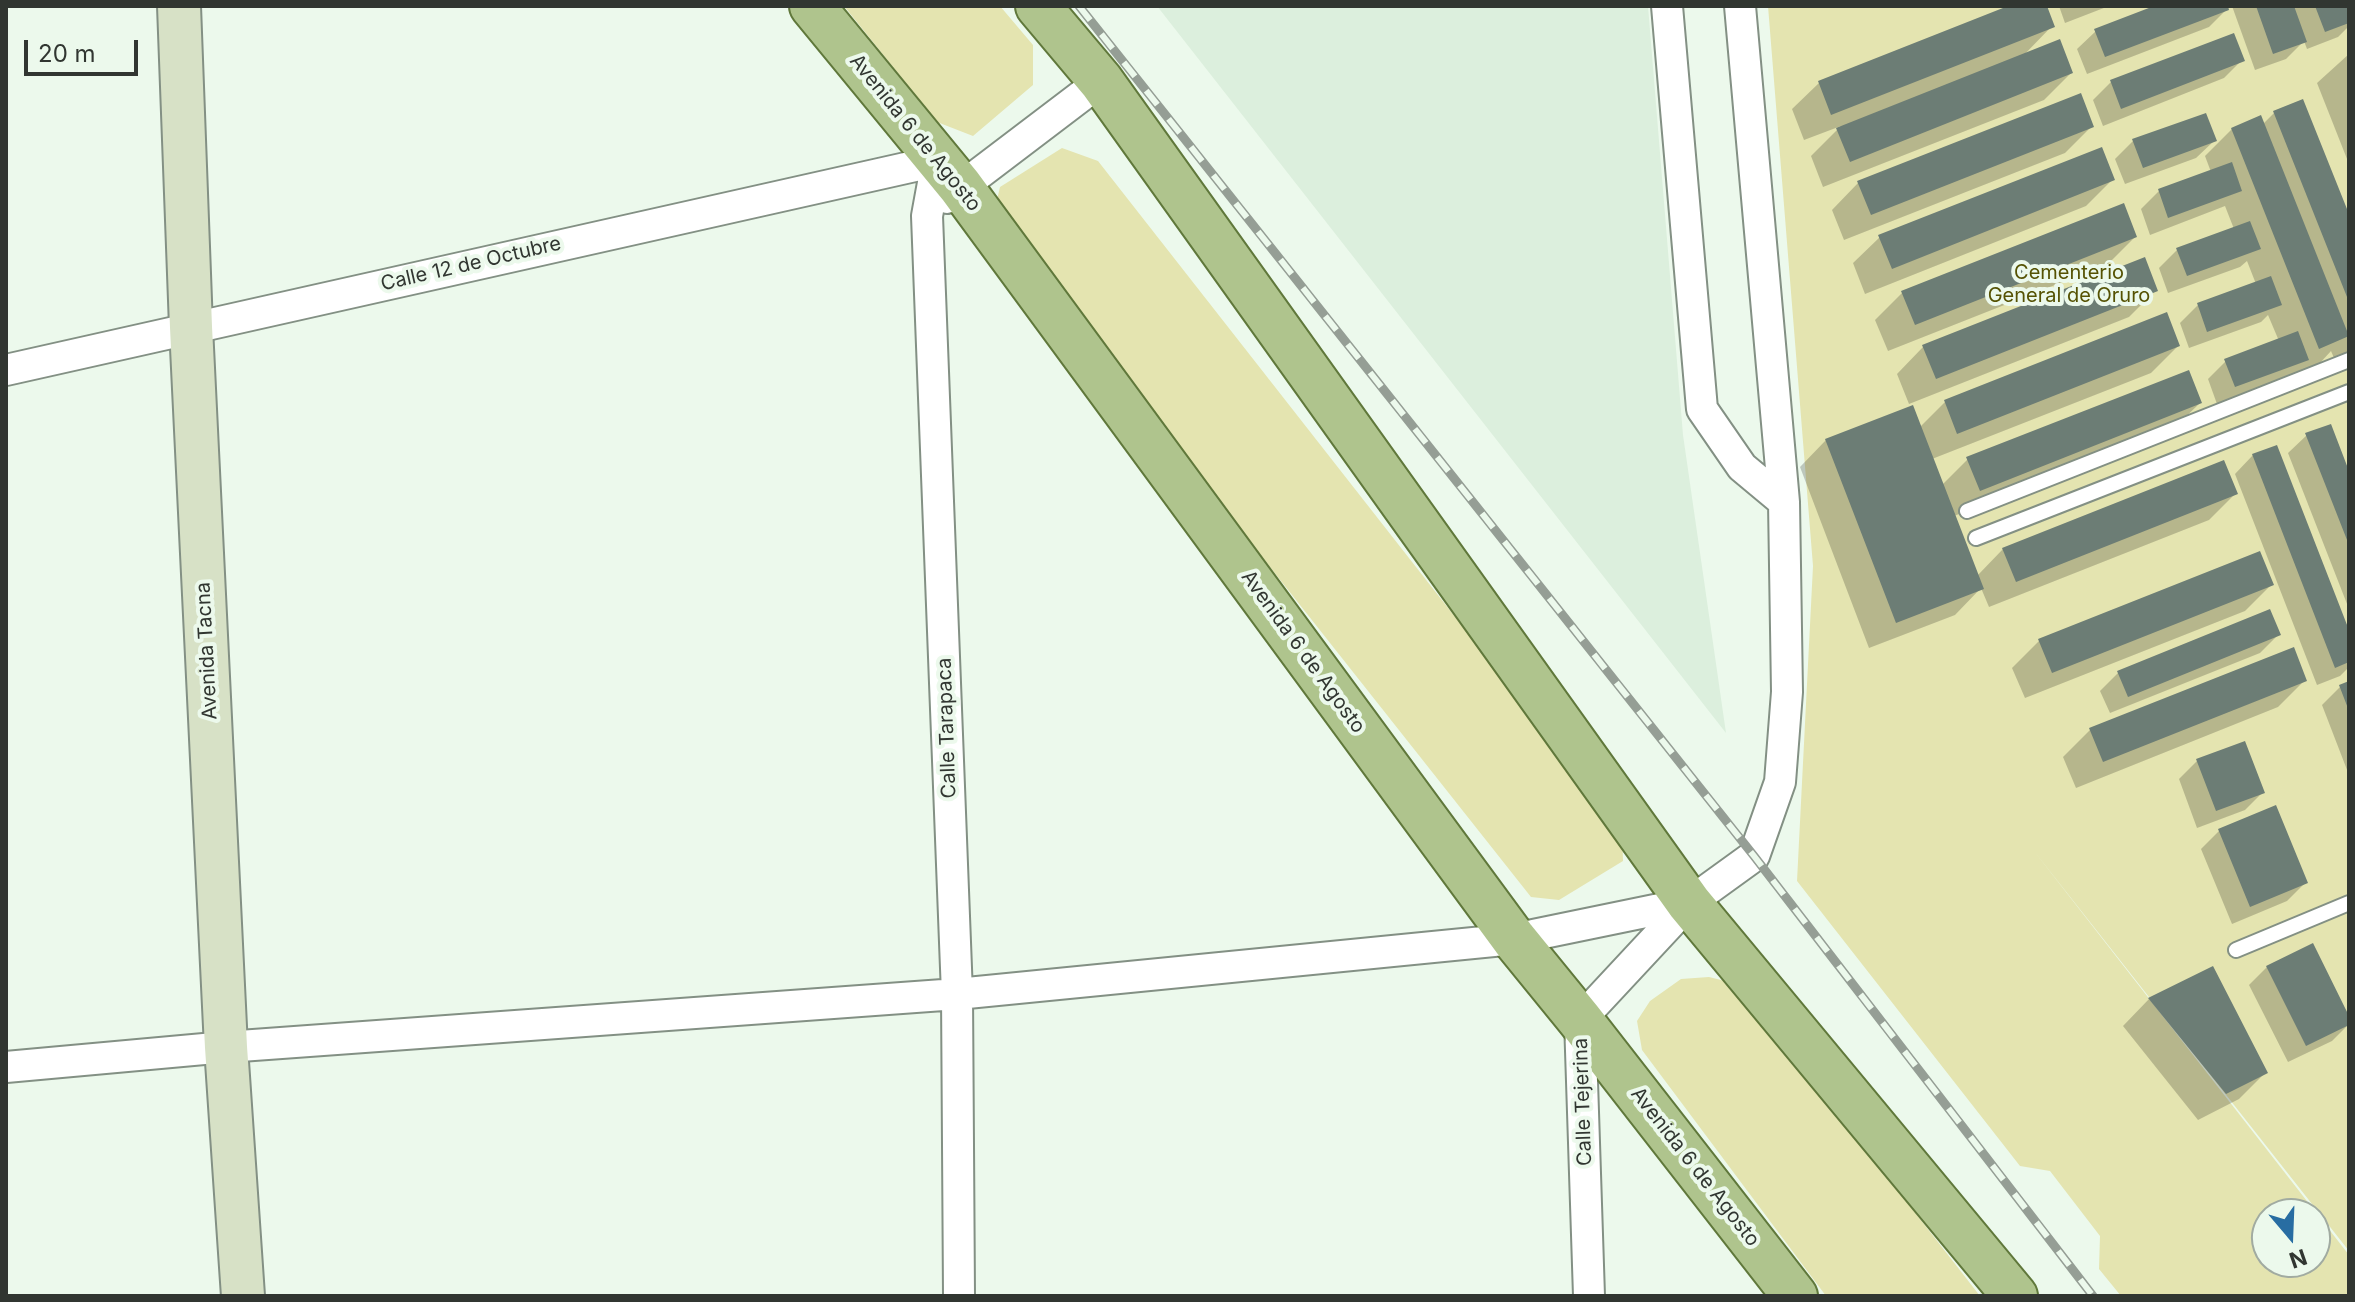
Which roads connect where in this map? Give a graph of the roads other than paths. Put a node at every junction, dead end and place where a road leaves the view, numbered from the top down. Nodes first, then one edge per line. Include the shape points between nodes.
1 (179, 6) edge
2 (812, 6) edge
3 (1038, 6) edge
4 (1667, 6) edge
5 (1740, 6) edge
6 (1101, 81) junction
7 (949, 173) junction
8 (191, 327) junction
9 (2349, 360) edge
10 (6, 370) edge
11 (2349, 392) edge
12 (1784, 502) junction
13 (1967, 511) dead end
14 (1976, 538) dead end
15 (1689, 903) junction
16 (2349, 903) edge
17 (1514, 939) junction
18 (2236, 950) dead end
19 (957, 994) junction
20 (1580, 1020) junction
21 (226, 1047) junction
22 (6, 1067) edge
23 (243, 1296) edge
24 (959, 1296) edge
25 (1589, 1296) edge
26 (1795, 1296) edge
27 (2015, 1296) edge

1 - 8 main road, Avenida Tacna
2 - 7 main road, Avenida 6 de Agosto
3 - 6 main road
4 - 12 street via 1702,409 1742,467
5 - 12 street
6 - 7 street
6 - 15 main road
7 - 8 street, Calle 12 de Octubre
7 - 17 main road, Avenida 6 de Agosto
7 - 19 street, Calle Tarapaca via 927,216
8 - 10 street, Calle 12 de Octubre
8 - 21 main road, Avenida Tacna
9 - 13 lane
11 - 14 lane
12 - 15 street via 1787,692 1780,782 1754,856
15 - 17 street
15 - 20 street, Calle Tejerina
15 - 27 main road
16 - 18 lane
17 - 19 street
17 - 20 main road, Avenida 6 de Agosto
19 - 21 street
19 - 24 street, Calle Tarapaca
20 - 25 street, Calle Tejerina
20 - 26 main road, Avenida 6 de Agosto
21 - 22 street
21 - 23 main road, Avenida Tacna

